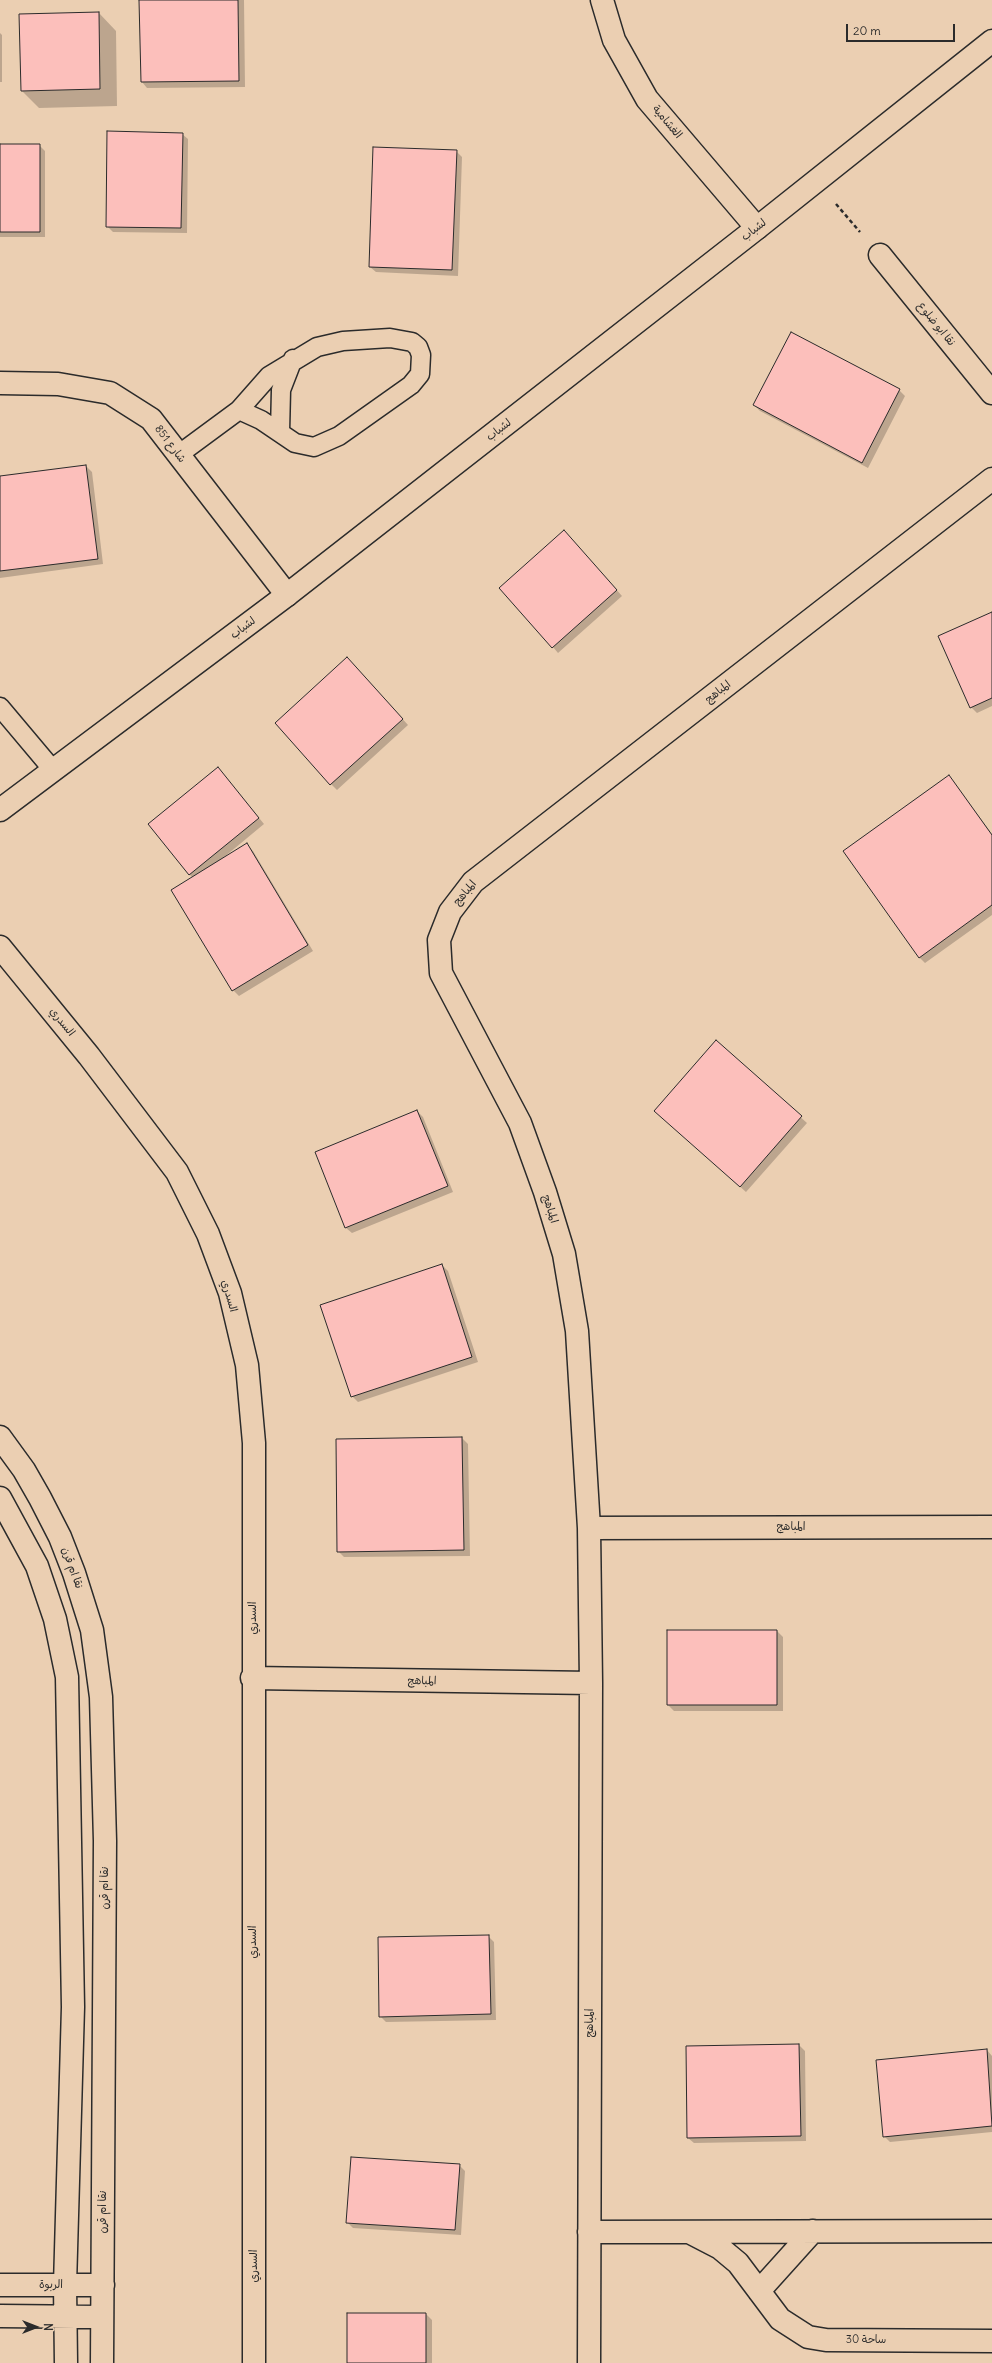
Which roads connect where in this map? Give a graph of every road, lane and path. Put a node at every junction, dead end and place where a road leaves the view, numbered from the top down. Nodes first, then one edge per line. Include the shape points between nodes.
1 (602, 0) edge
2 (992, 41) edge
3 (816, 180) junction
4 (757, 228) junction
5 (880, 256) joint
6 (293, 359) junction
7 (0, 383) edge
8 (992, 393) edge
9 (239, 410) junction
10 (280, 432) junction
11 (178, 456) junction
12 (992, 479) edge
13 (287, 595) junction
14 (0, 707) edge
15 (53, 770) junction
16 (0, 810) edge
17 (0, 947) edge
18 (0, 1437) edge
19 (0, 1498) edge
20 (992, 1527) edge
21 (589, 1528) junction
22 (252, 1678) junction
23 (591, 1683) junction
24 (688, 2231) junction
25 (813, 2231) junction
26 (992, 2231) edge
27 (589, 2232) junction
28 (0, 2285) edge
29 (65, 2285) junction
30 (103, 2285) junction
31 (759, 2291) junction
32 (0, 2316) edge
33 (67, 2316) junction
34 (102, 2317) junction
35 (992, 2341) edge
36 (66, 2363) edge
37 (102, 2363) edge
38 (254, 2363) edge
39 (589, 2363) edge

1 - 4 street, الغشامية via 614,40 647,99
2 - 3 street, لشباب
3 - 4 street, لشباب
3 - 5 path
4 - 13 street, لشباب
5 - 8 street, نقا ابو ضلوع
6 - 9 lane via 269,376
6 - 10 lane via 281,390
6 - 10 lane via 317,347 343,341 390,338 412,342 418,347 421,365 420,374 411,385 339,436 323,444 305,447
7 - 11 street, شارع 851 via 58,384 110,393 151,419
9 - 10 lane
9 - 11 lane
11 - 13 street, شارع 851
12 - 21 street, المباهج via 473,882 450,912 439,940 441,974 520,1123 564,1254 576,1331
13 - 15 street, لشباب
14 - 15 lane
15 - 16 street, لشباب
17 - 22 street, السدري via 89,1056 177,1172 208,1234 230,1293 247,1365 254,1443
18 - 30 street, نقا ام قرن via 24,1470 60,1537 92,1630 102,1697 105,1841
19 - 29 street via 36,1566 55,1619 67,1677 73,2007
20 - 21 street, المباهج
21 - 23 street, المباهج
22 - 23 street, المباهج
22 - 38 street, السدري
23 - 27 street, المباهج
24 - 25 street, ساحة 30
24 - 27 street, ساحة 30
24 - 31 street, ساحة 30 via 720,2248 738,2262
25 - 26 street, ساحة 30
25 - 31 street
27 - 39 street, المباهج
28 - 29 street, الربوة
29 - 30 street, الربوة
29 - 33 street
30 - 34 street, نقا ام قرن
31 - 35 street, ساحة 30 via 780,2319 808,2337 826,2340
32 - 33 street
33 - 34 street
33 - 36 street
34 - 37 street, نقا ام قرن

